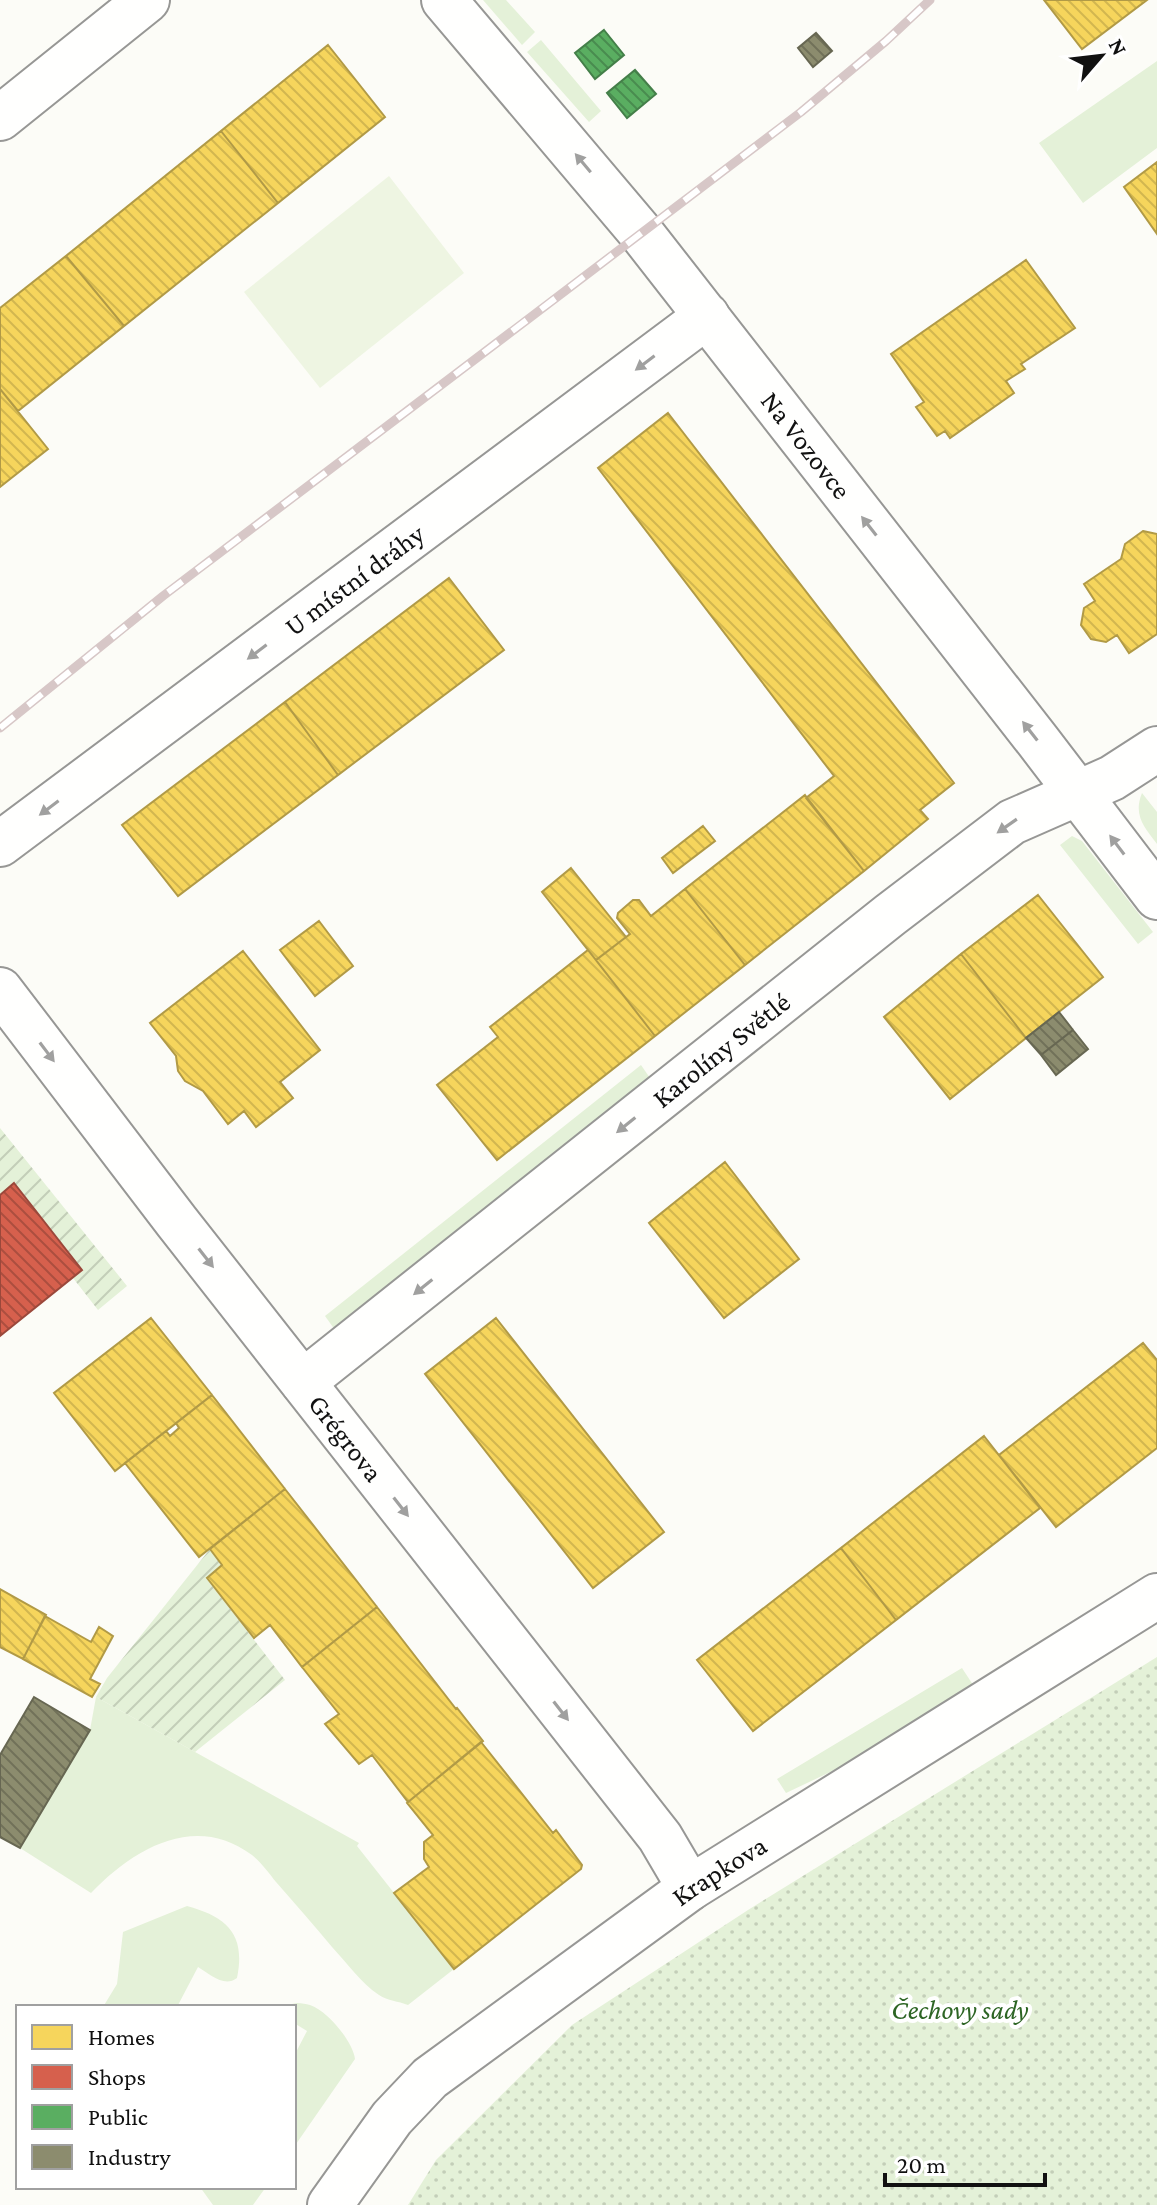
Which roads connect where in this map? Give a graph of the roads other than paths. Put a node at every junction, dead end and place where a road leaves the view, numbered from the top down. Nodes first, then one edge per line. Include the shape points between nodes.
1 (147, 0) edge
2 (444, 0) edge
3 (0, 118) edge
4 (707, 316) junction
5 (1157, 749) edge
6 (1077, 793) junction
7 (0, 844) edge
8 (1157, 897) edge
9 (0, 990) edge
10 (303, 1382) junction
11 (1157, 1596) edge
12 (690, 1888) junction
13 (330, 2205) edge

1 - 3 street
4 -> 2 street, Na Vozovce
6 -> 4 street, Na Vozovce
4 -> 7 street, U místní dráhy
5 - 6 street, Karolíny Světlé via 1120,774
8 -> 6 street, Na Vozovce
6 -> 10 street, Karolíny Světlé via 1000,831
9 -> 10 street, Grégrova
10 -> 12 street, Grégrova via 660,1837
11 - 12 street, Krapkova
12 - 13 street, Krapkova via 430,2078 392,2118

